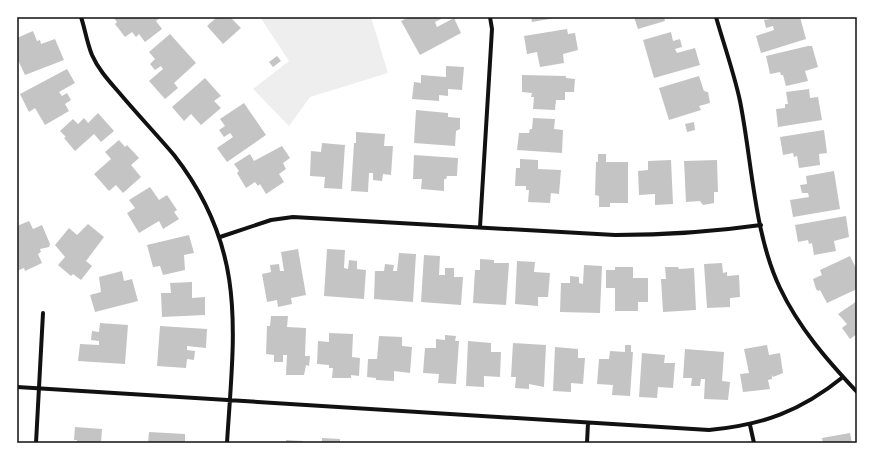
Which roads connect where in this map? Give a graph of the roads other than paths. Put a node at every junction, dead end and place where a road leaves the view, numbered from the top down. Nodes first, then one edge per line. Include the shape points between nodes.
1 (81, 17) edge
2 (490, 17) edge
3 (716, 17) edge
4 (761, 225) junction
5 (480, 227) junction
6 (220, 238) junction
7 (43, 312) dead end
8 (843, 377) junction
9 (17, 387) edge
10 (38, 388) junction
11 (857, 392) edge
12 (230, 400) junction
13 (588, 423) junction
14 (750, 425) junction
15 (36, 443) edge
16 (227, 443) edge
17 (587, 443) edge
18 (754, 443) edge

1 - 6 street via 92,55 102,73 194,182
2 - 5 street via 492,29
3 - 4 street via 740,100
4 - 5 street via 721,231 658,235
4 - 8 street via 774,272 794,316 812,342
5 - 6 street via 294,217 271,220
6 - 12 street via 232,286 234,319
7 - 10 street
8 - 11 street
8 - 14 street via 802,406
9 - 10 street
10 - 12 street
10 - 15 street
12 - 13 street
12 - 16 street
13 - 14 street via 709,430
13 - 17 street
14 - 18 street

